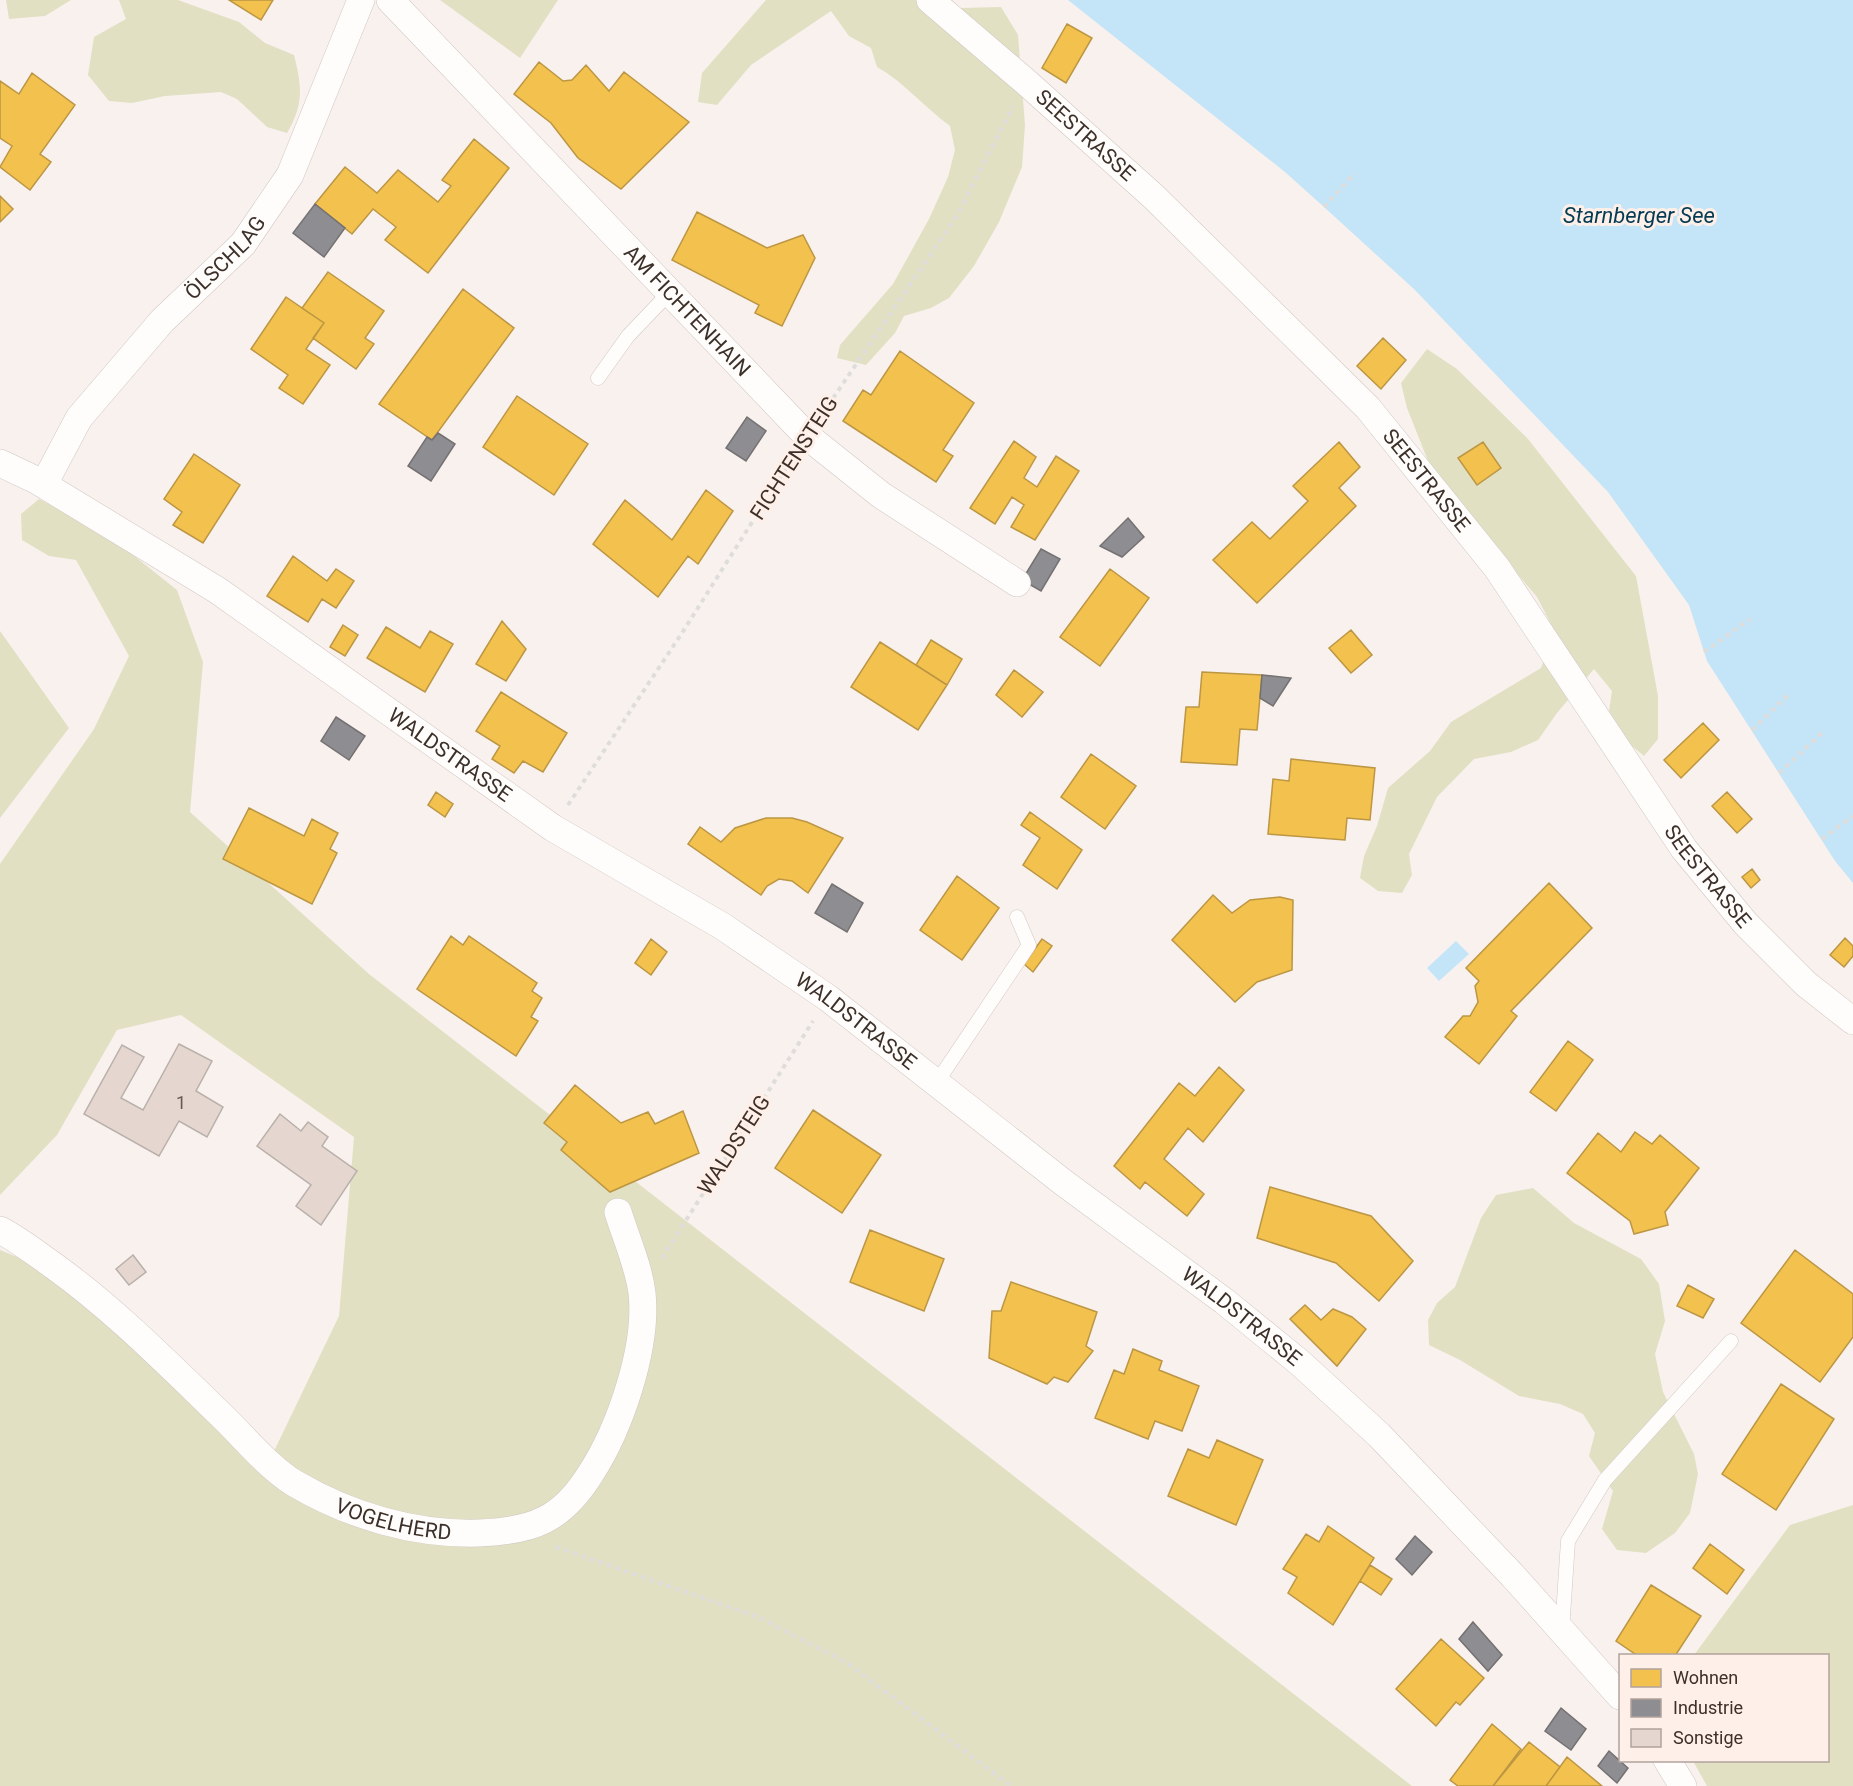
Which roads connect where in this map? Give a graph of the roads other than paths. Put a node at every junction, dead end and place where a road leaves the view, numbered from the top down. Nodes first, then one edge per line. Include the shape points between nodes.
1 (361, 0) edge
2 (390, 0) edge
3 (930, 0) edge
4 (670, 292) junction
5 (598, 378) dead end
6 (0, 463) edge
7 (44, 484) junction
8 (1017, 583) dead end
9 (1017, 917) dead end
10 (1853, 1021) edge
11 (937, 1082) junction
12 (618, 1212) dead end
13 (0, 1230) edge
14 (1731, 1341) dead end
15 (1562, 1632) junction
16 (1619, 1695) edge
17 (1668, 1762) edge
18 (1683, 1786) edge

1 - 7 street, ÖLSCHLAG via 290,175 243,244 162,321 79,418
2 - 4 street, AM FICHTENHAIN
3 - 10 street, SEESTRASSE via 1026,82 1221,261 1368,408 1497,568 1684,849 1746,924 1806,984
4 - 5 lane via 628,336
4 - 8 street, AM FICHTENHAIN via 807,436 881,495
6 - 7 street, WALDSTRASSE
7 - 11 street, WALDSTRASSE via 217,591 552,828 722,926 828,998
9 - 11 lane via 1029,945
11 - 15 street, WALDSTRASSE via 1299,1362 1379,1434
12 - 13 street, VOGELHERD via 642,1293 642,1329 635,1366 610,1435 572,1500 540,1523 512,1532 458,1533 381,1521 330,1502 292,1482 130,1327 76,1282
14 - 15 lane via 1605,1480 1568,1541
15 - 16 street, WALDSTRASSE
17 - 18 street

